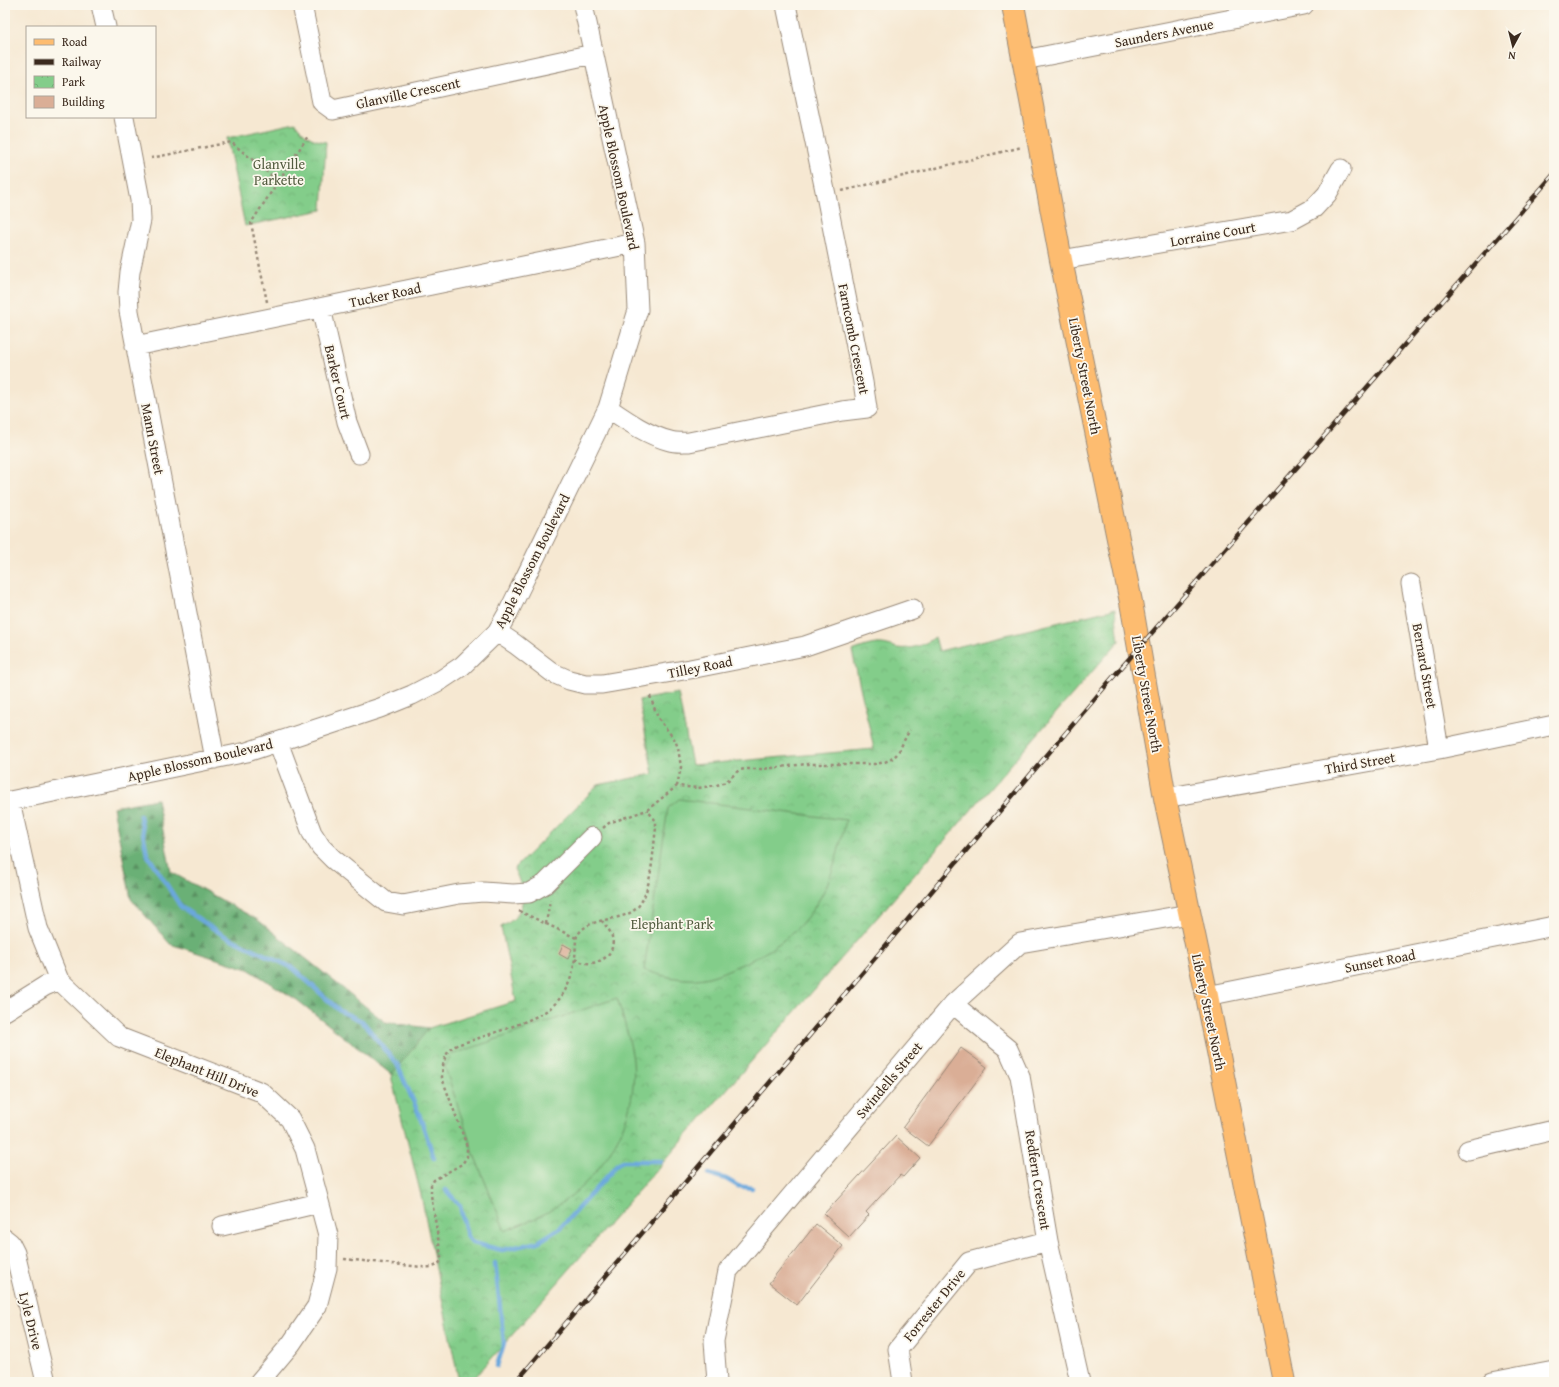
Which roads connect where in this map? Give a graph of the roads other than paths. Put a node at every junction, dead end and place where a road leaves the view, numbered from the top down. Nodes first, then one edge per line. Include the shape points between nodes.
1 (101, 5) edge
2 (302, 5) edge
3 (583, 5) edge
4 (786, 5) edge
5 (1013, 5) edge
6 (1304, 5) edge
7 (106, 26) edge
8 (593, 54) junction
9 (1024, 60) junction
10 (124, 118) edge
11 (1341, 169) dead end
12 (635, 243) junction
13 (1061, 260) junction
14 (321, 308) junction
15 (135, 346) junction
16 (608, 408) junction
17 (359, 454) dead end
18 (1411, 584) dead end
19 (913, 609) dead end
20 (497, 632) junction
21 (1554, 725) edge
22 (278, 742) junction
23 (1439, 749) junction
24 (215, 759) junction
25 (1165, 798) junction
26 (8, 802) edge
27 (592, 837) road end
28 (1189, 914) junction
29 (1554, 926) edge
30 (59, 980) junction
31 (1207, 996) junction
32 (953, 1004) junction
33 (5, 1011) edge
34 (1554, 1130) edge
35 (1468, 1150) dead end
36 (319, 1203) junction
37 (222, 1226) dead end
38 (5, 1239) edge
39 (1048, 1241) junction
40 (1554, 1370) edge
41 (46, 1382) edge
42 (259, 1382) edge
43 (717, 1382) edge
44 (903, 1382) edge
45 (1080, 1382) edge
46 (1284, 1382) edge
47 (1492, 1382) edge

1 - 7 street
2 - 8 street, Glanville Crescent via 322,102 333,110
3 - 8 street, Apple Blossom Boulevard
4 - 16 street, Farncomb Crescent via 867,408 689,442 671,442 656,436
5 - 9 main road, Liberty Street North
6 - 9 street, Saunders Avenue
8 - 12 street, Apple Blossom Boulevard
9 - 13 main road, Liberty Street North
10 - 15 street, Mann Street via 140,200 141,220 128,292
11 - 13 street, Lorraine Court via 1323,199 1314,208 1292,220
12 - 14 street, Tucker Road
12 - 16 street, Apple Blossom Boulevard via 638,310
13 - 25 main road, Liberty Street North via 1131,602
14 - 15 street, Tucker Road
14 - 17 street, Barker Court via 347,422
15 - 24 street, Mann Street
16 - 20 street, Apple Blossom Boulevard
18 - 23 street, Bernard Street
19 - 20 street, Tilley Road via 805,646 602,684 586,684 553,673
20 - 22 street, Apple Blossom Boulevard via 462,666 412,695
21 - 23 street, Third Street
22 - 24 street, Apple Blossom Boulevard
22 - 27 street via 312,833 321,847 386,902 403,905 459,894 529,893 545,884
23 - 25 street, Third Street
24 - 26 street, Apple Blossom Boulevard
25 - 28 main road, Liberty Street North
26 - 30 street, Elephant Hill Drive via 38,928
28 - 31 main road, Liberty Street North
28 - 32 street, Swindells Street via 1020,943
29 - 31 street, Sunset Road
30 - 33 street
30 - 36 street, Elephant Hill Drive via 119,1037 261,1092 290,1118 305,1150
31 - 46 main road, Liberty Street North
32 - 39 street, Redfern Crescent via 1008,1048 1020,1076
32 - 43 street, Swindells Street via 728,1271 714,1340
34 - 35 street
36 - 37 street
36 - 42 street, Elephant Hill Drive via 328,1235 327,1268 317,1306 291,1344
38 - 41 street, Lyle Drive via 15,1254
39 - 44 street, Forrester Drive via 969,1262 898,1349
39 - 45 street, Redfern Crescent
40 - 47 street

